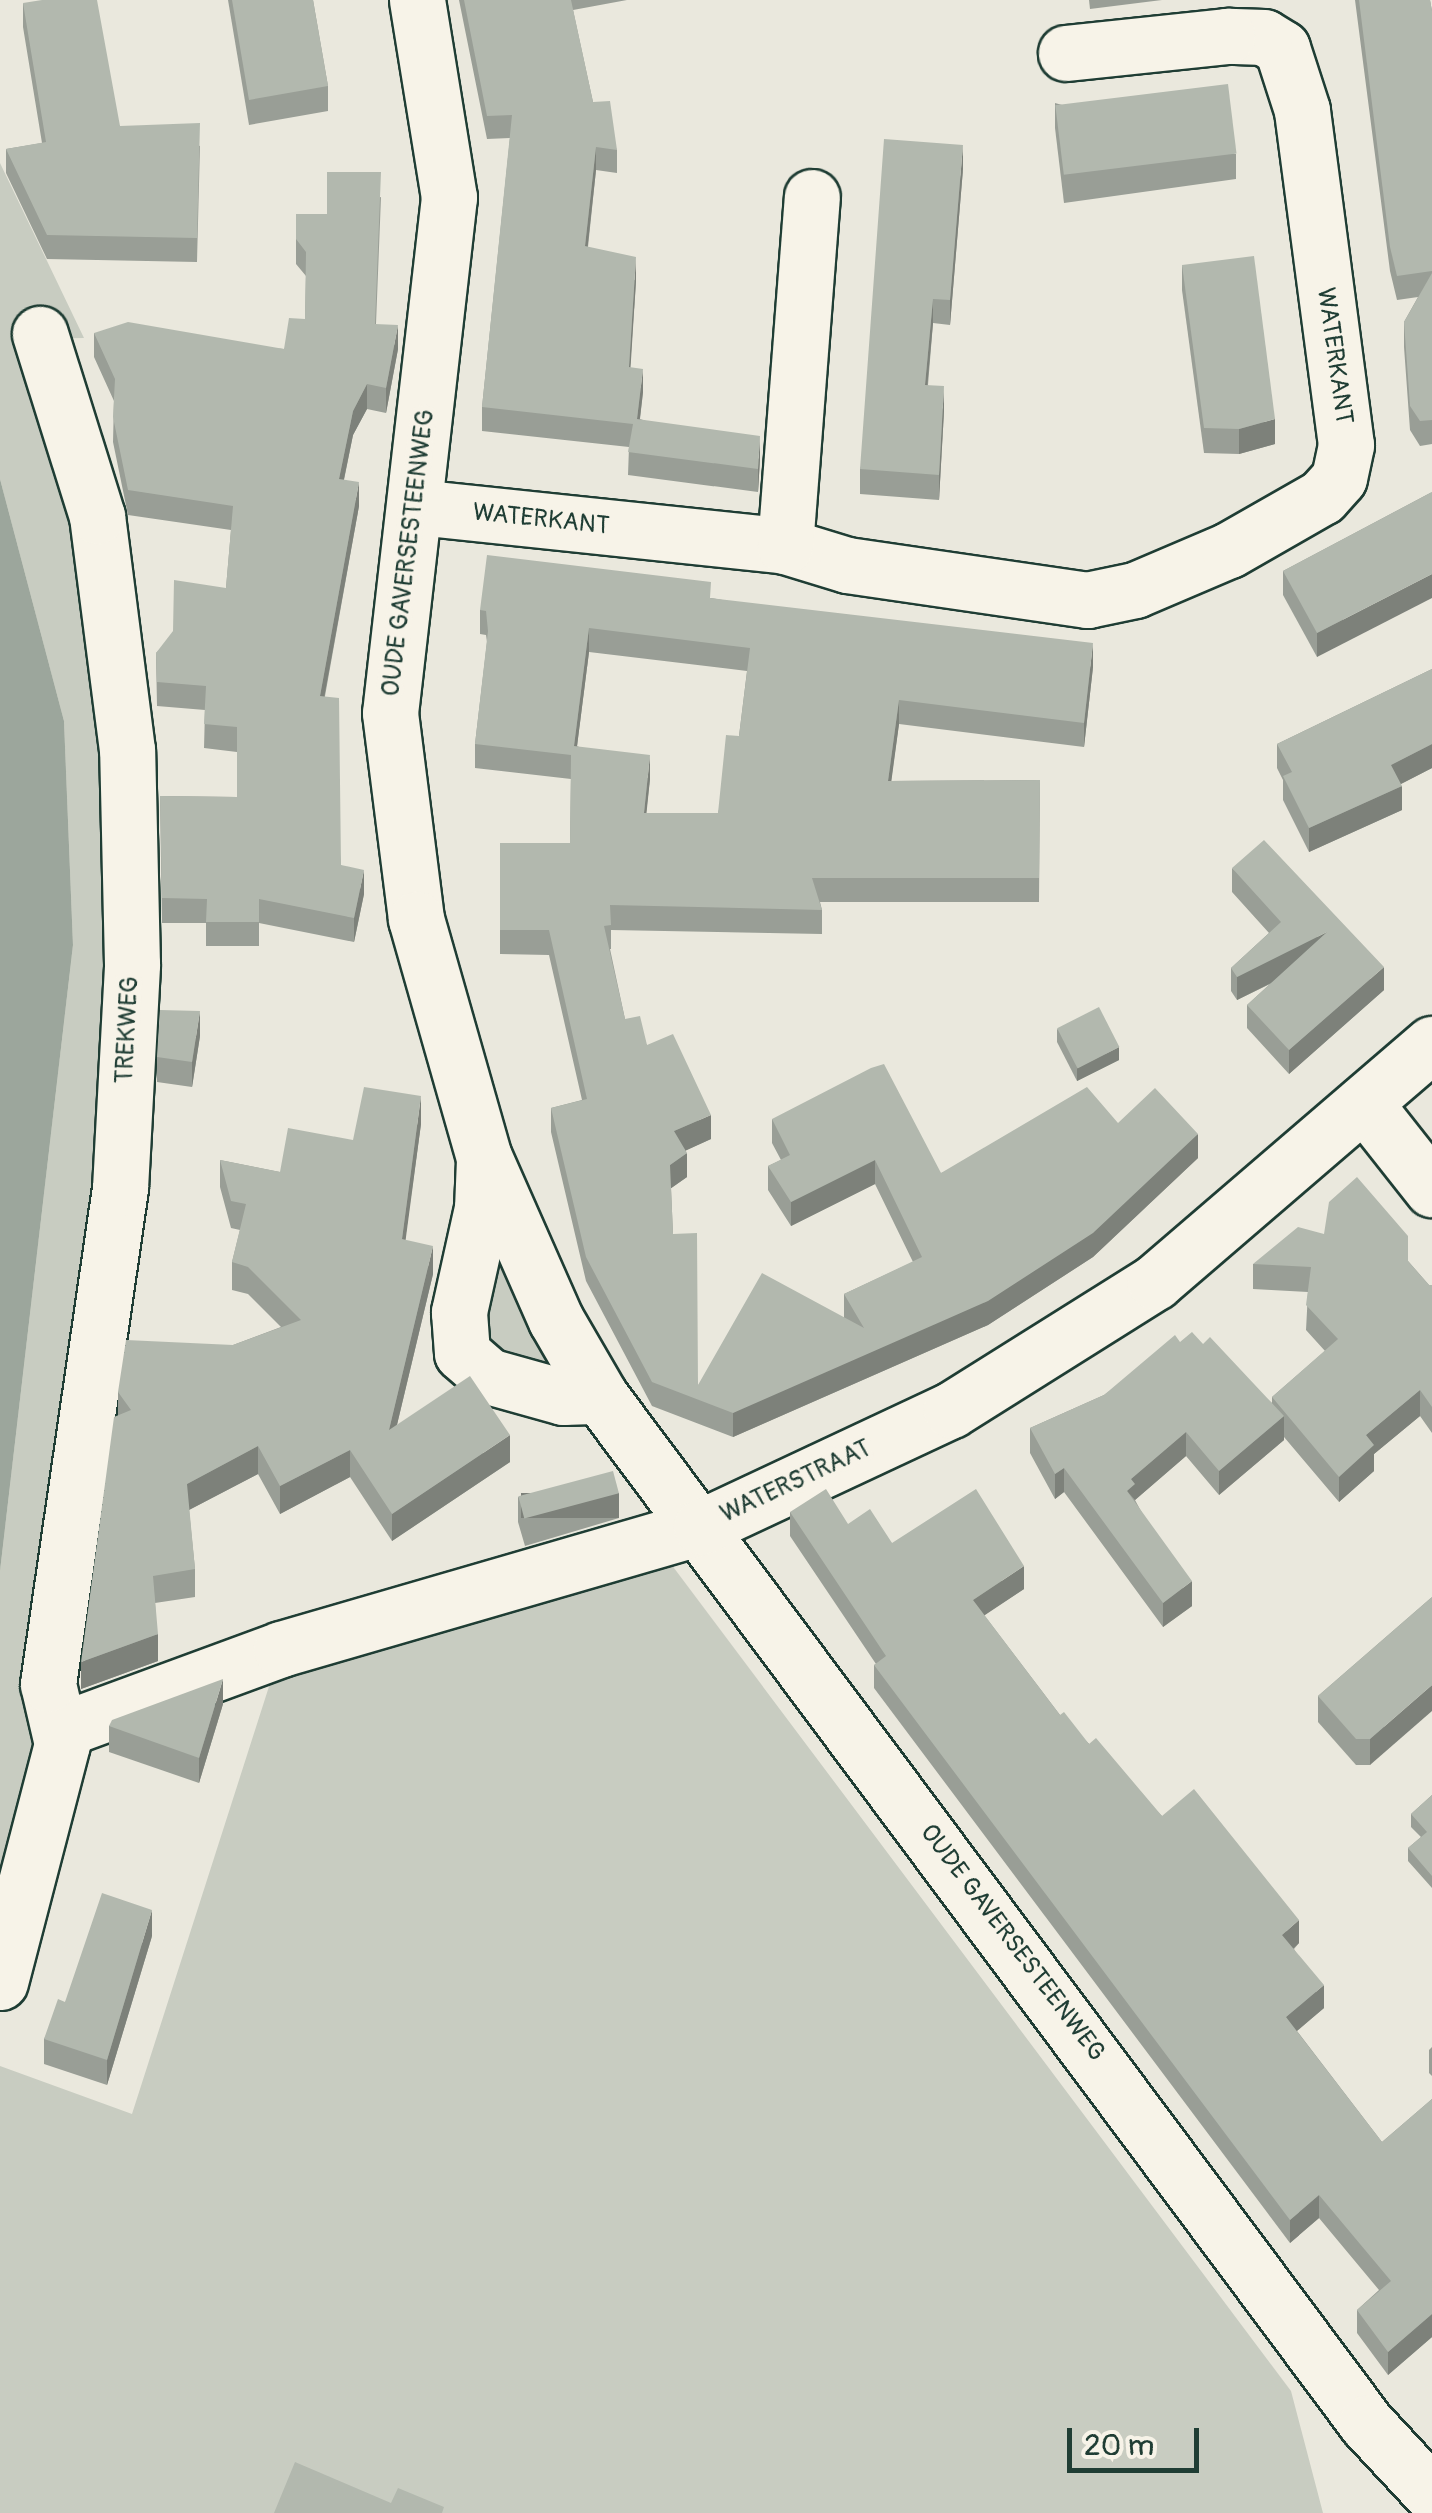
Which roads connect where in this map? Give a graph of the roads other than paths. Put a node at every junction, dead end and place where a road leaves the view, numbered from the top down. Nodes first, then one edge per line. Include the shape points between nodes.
1 (417, 0) edge
2 (1066, 53) dead end
3 (812, 197) dead end
4 (40, 334) dead end
5 (418, 507) junction
6 (785, 546) junction
7 (1432, 1044) edge
8 (1364, 1103) junction
9 (484, 1157) junction
10 (1432, 1190) edge
11 (600, 1396) junction
12 (701, 1527) junction
13 (61, 1730) junction
14 (0, 1982) edge
15 (1427, 2493) edge

1 - 5 street, OUDE GAVERSESTEENWEG via 448,197
2 - 6 street, WATERKANT via 1227,36 1264,37 1282,48 1310,169 1346,445 1339,478 1322,497 1229,550 1136,590 1087,600 848,564
3 - 6 street
4 - 13 street, TREKWEG via 98,516 131,818 132,964 120,1188 48,1684
5 - 6 street, WATERKANT
5 - 9 street, OUDE GAVERSESTEENWEG via 390,713 416,918
7 - 8 street, WATERSTRAAT
8 - 10 street
8 - 12 street, WATERSTRAAT via 1155,1282 1058,1348 951,1410
9 - 11 street, OUDE GAVERSESTEENWEG via 556,1320
9 - 11 street, OUDE GAVERSESTEENWEG via 482,1208 459,1312 462,1353 488,1376 563,1397
11 - 12 street, OUDE GAVERSESTEENWEG
12 - 13 street, WATERSTRAAT via 281,1649
12 - 15 street, OUDE GAVERSESTEENWEG via 1366,2424
13 - 14 street

